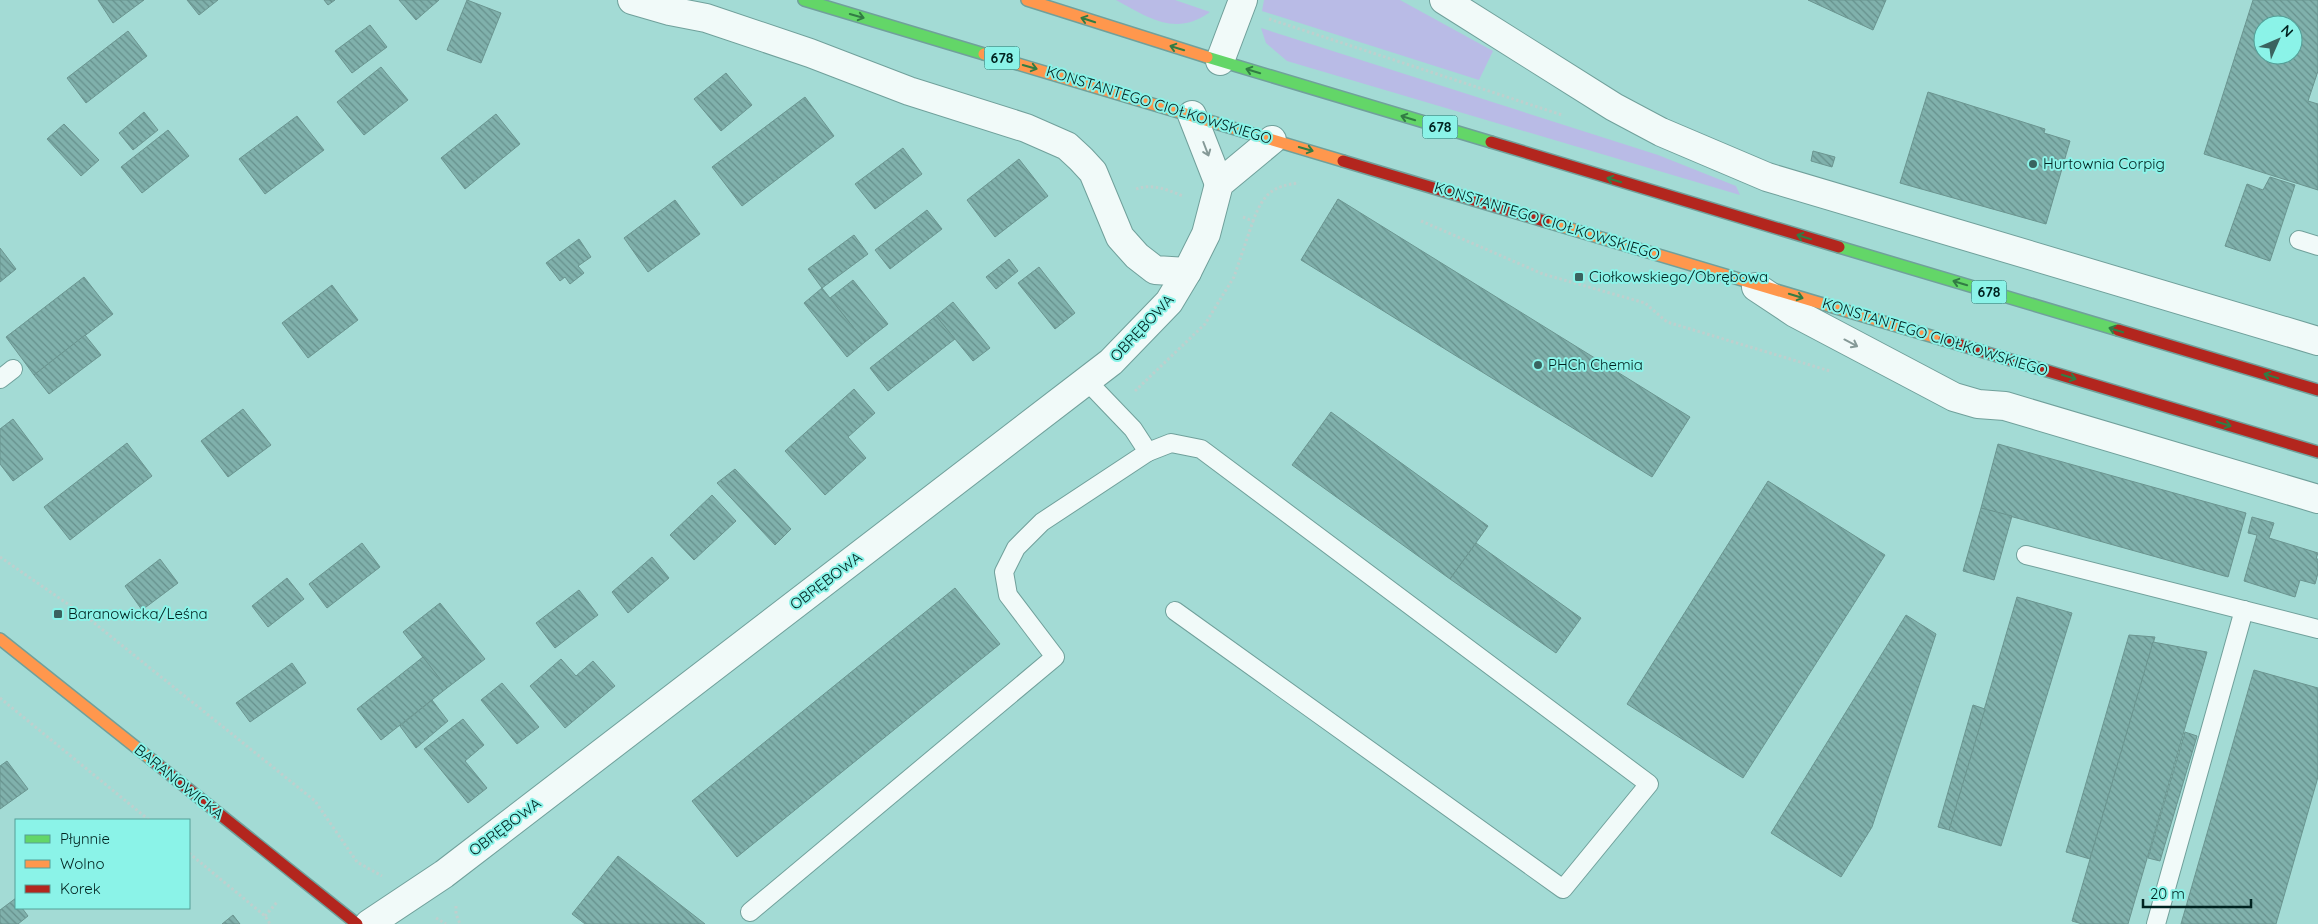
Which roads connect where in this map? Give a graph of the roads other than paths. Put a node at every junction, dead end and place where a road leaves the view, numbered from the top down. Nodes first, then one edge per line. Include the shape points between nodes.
1 (632, 0) edge
2 (804, 0) edge
3 (1027, 0) edge
4 (1444, 0) edge
5 (1241, 5) edge
6 (1220, 61) junction
7 (1192, 115) junction
8 (1272, 140) junction
9 (1216, 195) junction
10 (2299, 240) dead end
11 (2318, 246) edge
12 (1187, 272) junction
13 (1749, 282) junction
14 (2318, 342) edge
15 (1087, 381) junction
16 (2318, 390) edge
17 (1148, 452) junction
18 (2318, 452) edge
19 (2318, 499) edge
20 (2026, 555) dead end
21 (2244, 610) junction
22 (1175, 611) dead end
23 (2318, 629) edge
24 (0, 640) edge
25 (750, 912) dead end
26 (357, 924) edge
27 (369, 924) edge
28 (2156, 924) edge

1 - 12 street via 670,12 706,18 909,91 1026,128 1067,146 1093,172 1120,237 1137,256 1155,270
2 -> 7 main road, KONSTANTEGO CIOŁKOWSKIEGO / 678
6 -> 3 main road, 678
4 - 14 street via 1622,111 1676,139 1767,177
5 - 6 street
16 -> 6 main road, 678
7 - 8 main road, KONSTANTEGO CIOŁKOWSKIEGO / 678
7 -> 9 street
8 - 9 street
8 -> 13 main road, KONSTANTEGO CIOŁKOWSKIEGO / 678
9 - 12 street, OBRĘBOWA via 1206,234
10 - 11 lane
12 - 15 street, OBRĘBOWA via 1169,302 1148,326
13 -> 18 main road, KONSTANTEGO CIOŁKOWSKIEGO / 678
13 -> 19 street via 1795,313 1928,385 1978,404 2005,406
15 - 17 lane via 1133,429
15 - 27 street, OBRĘBOWA via 444,874
17 - 22 lane via 1171,443 1201,449 1649,784 1563,889
17 - 25 lane via 1042,522 1016,548 1004,572 1008,595 1055,657
20 - 21 lane
21 - 23 lane
21 - 28 lane
24 - 26 main road, BARANOWICKA

